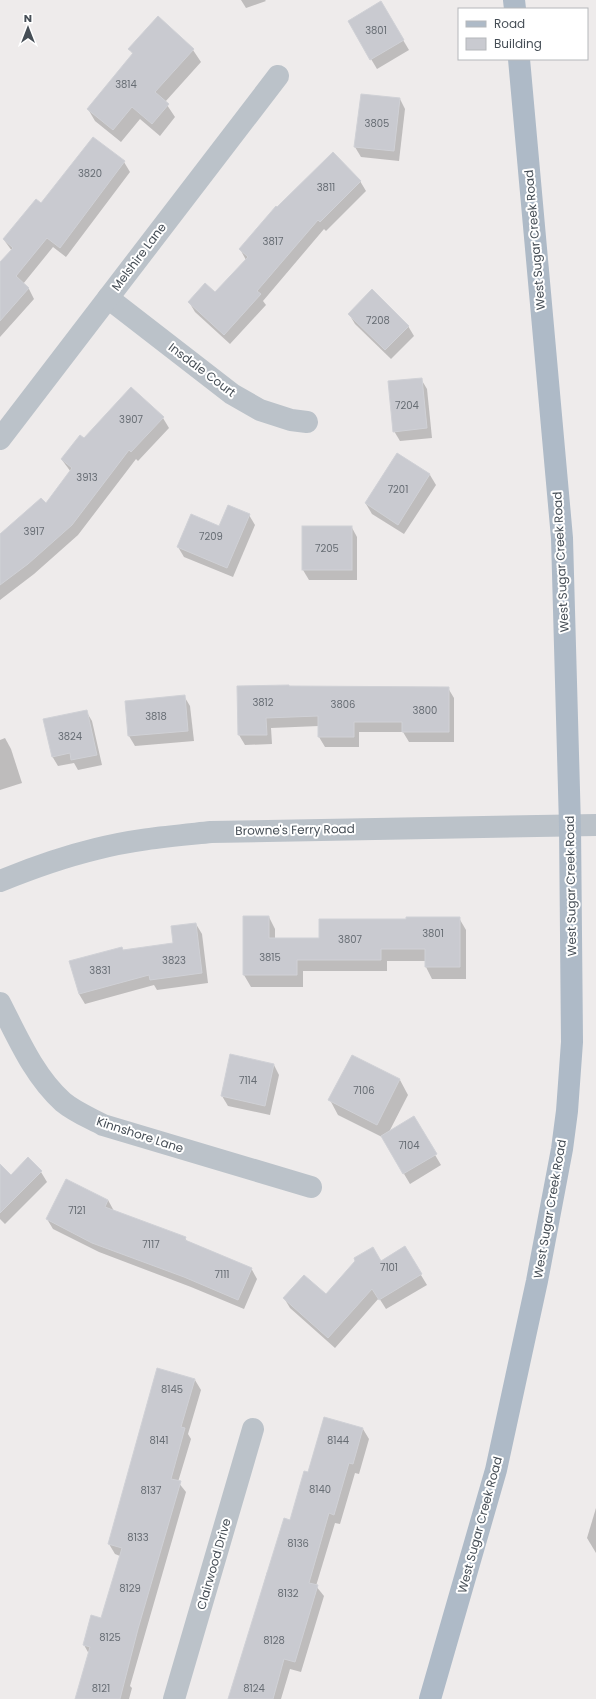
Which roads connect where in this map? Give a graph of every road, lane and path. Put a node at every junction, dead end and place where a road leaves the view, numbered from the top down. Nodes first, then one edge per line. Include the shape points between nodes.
1 (519, 60) edge
2 (278, 76) dead end
3 (108, 298) junction
4 (307, 422) dead end
5 (0, 439) edge
6 (570, 826) junction
7 (596, 826) edge
8 (0, 880) edge
9 (0, 1003) edge
10 (311, 1187) dead end
11 (253, 1429) dead end
12 (174, 1699) edge
13 (430, 1699) edge

1 - 6 main road, West Sugar Creek Road via 562,538
2 - 3 street, Melshire Lane
3 - 4 street, Insdale Court via 232,394 260,410 291,420
3 - 5 street, Melshire Lane
6 - 7 street, Browne's Ferry Road
6 - 8 street, Browne's Ferry Road via 211,832 97,848 42,864
6 - 13 main road, West Sugar Creek Road via 572,1042 562,1149 537,1281 496,1470
9 - 10 street, Kinnshore Lane via 42,1080 63,1102 76,1111 103,1125
11 - 12 street, Clairwood Drive

